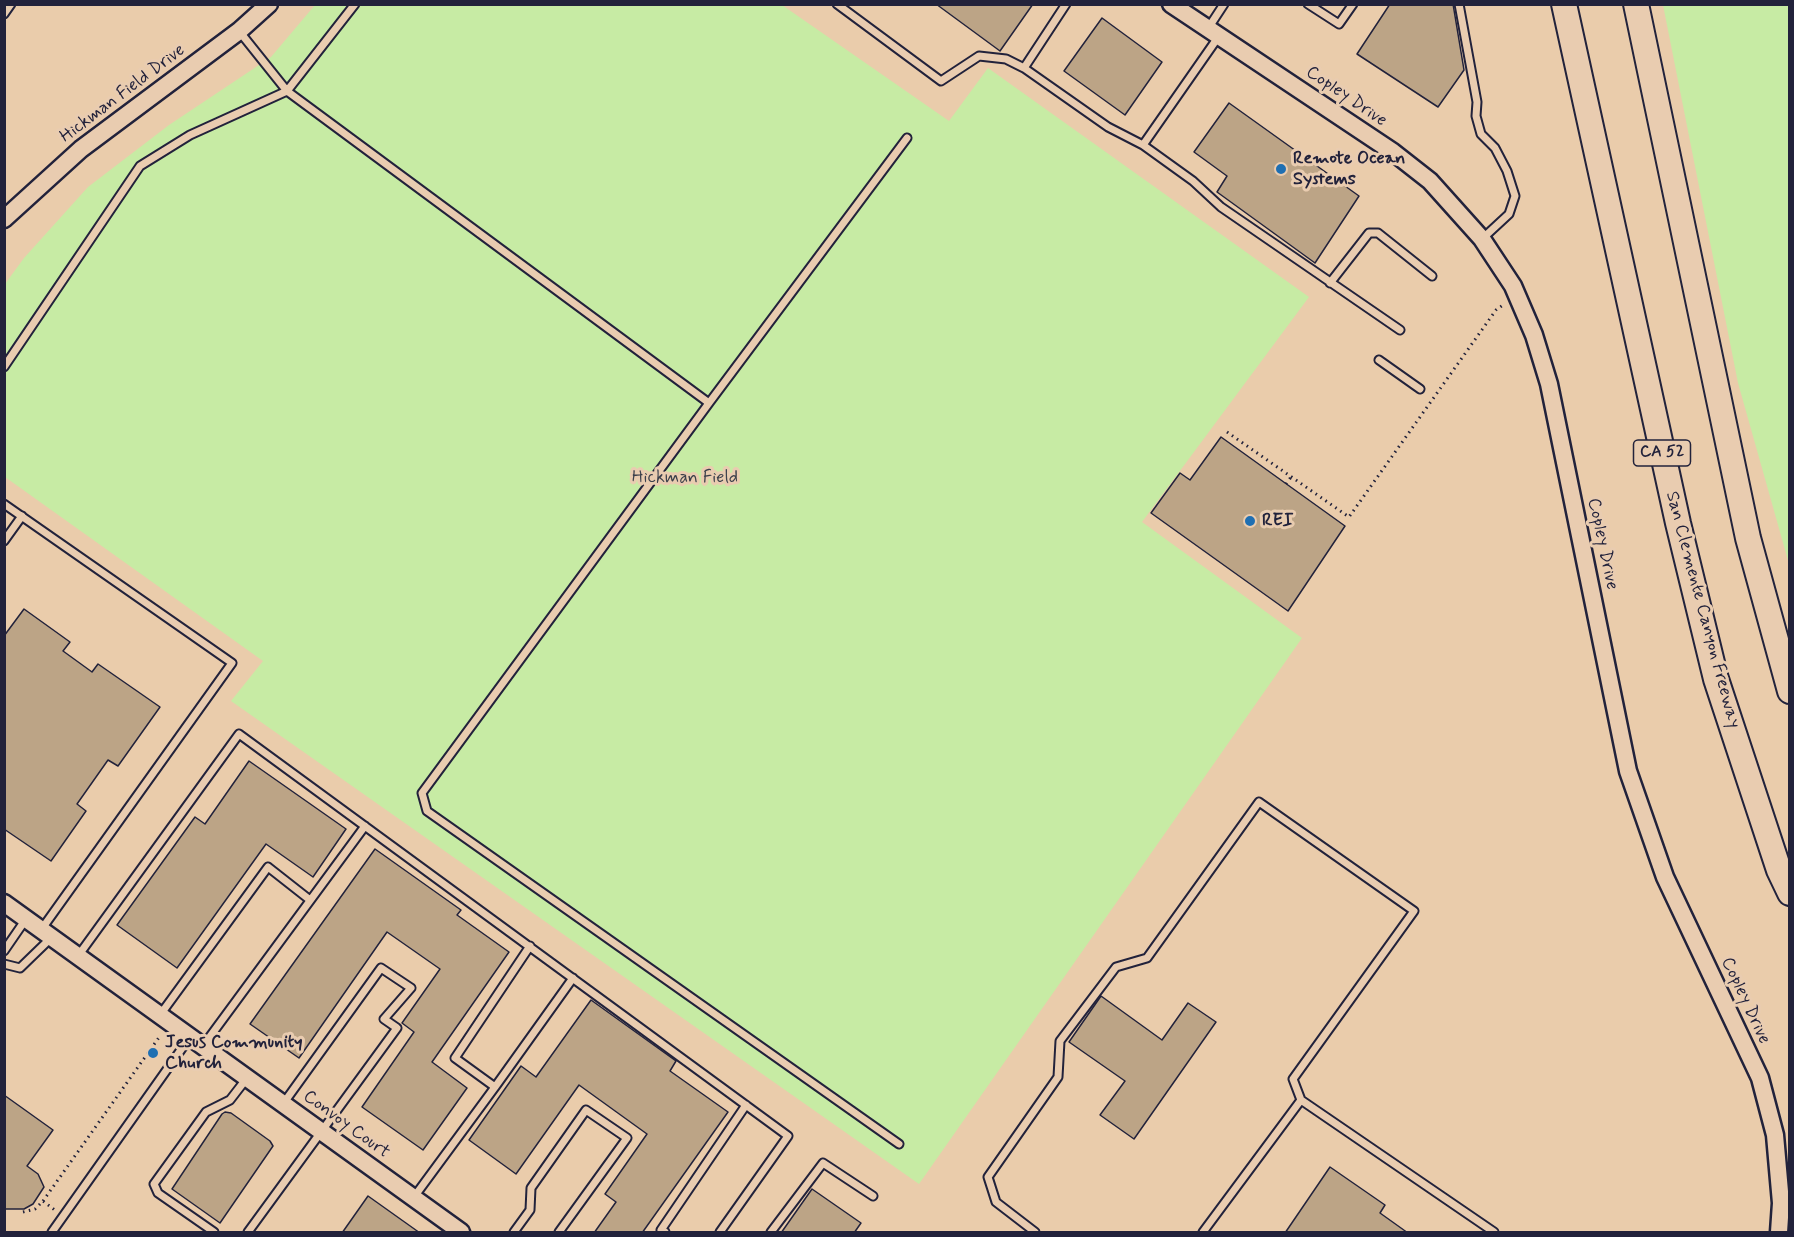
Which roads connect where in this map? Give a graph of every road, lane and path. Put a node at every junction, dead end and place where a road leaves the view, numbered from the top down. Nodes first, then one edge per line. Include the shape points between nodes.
1 (11, 4) edge
2 (269, 4) edge
3 (355, 4) edge
4 (837, 4) edge
5 (1066, 4) edge
6 (1172, 4) edge
7 (1224, 4) edge
8 (1308, 4) edge
9 (1353, 4) edge
10 (1459, 4) edge
11 (1564, 4) edge
12 (1636, 4) edge
13 (4, 14) edge
14 (239, 31) junction
15 (1213, 32) junction
16 (1024, 68) junction
17 (287, 91) junction
18 (907, 138) dead end
19 (1143, 145) junction
20 (4, 219) edge
21 (1482, 239) junction
22 (1432, 276) dead end
23 (1330, 283) junction
24 (1517, 295) junction
25 (1400, 330) dead end
26 (1379, 360) dead end
27 (4, 367) edge
28 (1420, 389) dead end
29 (709, 403) junction
30 (1227, 432) dead end
31 (1291, 477) junction
32 (1286, 484) dead end
33 (4, 504) edge
34 (22, 516) junction
35 (4, 541) edge
36 (1790, 691) edge
37 (365, 826) junction
38 (1790, 893) edge
39 (310, 900) junction
40 (4, 903) edge
41 (26, 919) junction
42 (47, 934) junction
43 (530, 946) junction
44 (4, 951) edge
45 (78, 956) junction
46 (4, 964) edge
47 (573, 978) junction
48 (160, 1015) junction
49 (191, 1044) junction
50 (248, 1078) junction
51 (495, 1088) junction
52 (1301, 1100) junction
53 (283, 1104) junction
54 (746, 1105) junction
55 (322, 1132) junction
56 (899, 1144) dead end
57 (873, 1196) dead end
58 (414, 1197) junction
59 (43, 1201) junction
60 (23, 1212) dead end
61 (64, 1216) junction
62 (52, 1233) edge
63 (214, 1233) edge
64 (248, 1233) edge
65 (461, 1233) edge
66 (514, 1233) edge
67 (559, 1233) edge
68 (665, 1233) edge
69 (720, 1233) edge
70 (771, 1233) edge
71 (1035, 1233) edge
72 (1203, 1233) edge
73 (1494, 1233) edge
74 (1779, 1233) edge

1 - 13 lane
2 - 14 street, Hickman Field Drive
3 - 17 lane
4 - 16 lane via 941,81 979,56 1006,59
5 - 16 lane
6 - 15 street, Copley Drive
7 - 15 lane
8 - 9 lane via 1339,24
10 - 21 lane via 1481,134 1495,148 1515,196 1509,214
11 - 38 highway, San Clemente Canyon Freeway / CA 52 via 1668,478 1714,668 1779,870
12 - 36 highway via 1748,538
14 - 17 lane
14 - 20 street, Hickman Field Drive via 81,149
15 - 19 lane
15 - 21 street, Copley Drive via 1393,152 1430,182
16 - 19 lane via 1108,127
17 - 27 lane via 190,135 140,166
17 - 29 lane
18 - 29 lane
19 - 23 lane via 1221,207
21 - 24 street, Copley Drive
22 - 23 lane via 1378,233 1369,233
23 - 25 lane
24 - 31 path via 1496,310 1349,517
24 - 74 street, Copley Drive via 1549,384 1628,771 1665,876 1760,1078 1775,1136 1781,1203
26 - 28 lane
29 - 56 lane via 422,793 426,811
30 - 31 path
31 - 32 path
33 - 34 lane
34 - 35 lane
34 - 42 lane via 232,663
37 - 39 lane
37 - 43 lane
37 - 45 lane via 239,734
39 - 48 lane via 268,867
39 - 49 lane
40 - 41 street, Convoy Court
41 - 42 street, Convoy Court
41 - 44 lane
42 - 45 street, Convoy Court
42 - 46 lane via 20,968
43 - 47 lane
43 - 51 lane via 455,1058
45 - 48 street, Convoy Court
47 - 51 lane
47 - 54 lane
48 - 49 street, Convoy Court
49 - 50 street, Convoy Court
49 - 59 path via 162,1035
49 - 61 lane
50 - 53 street, Convoy Court
50 - 63 lane via 230,1100 206,1112 154,1184 158,1193
51 - 58 lane
52 - 71 lane via 1293,1079 1414,911 1259,802 1147,958 1116,967 1060,1041 1058,1077 988,1177 996,1202
52 - 72 lane
52 - 73 lane
53 - 55 street, Convoy Court
53 - 55 lane via 381,968 411,988 384,1019 397,1028
54 - 68 lane via 661,1230
54 - 69 lane via 788,1136
55 - 58 street, Convoy Court
55 - 64 lane
57 - 70 lane via 823,1163
58 - 65 street, Convoy Court
59 - 60 path via 35,1209
59 - 61 path
61 - 62 lane
66 - 67 lane via 530,1210 531,1188 586,1110 627,1138

